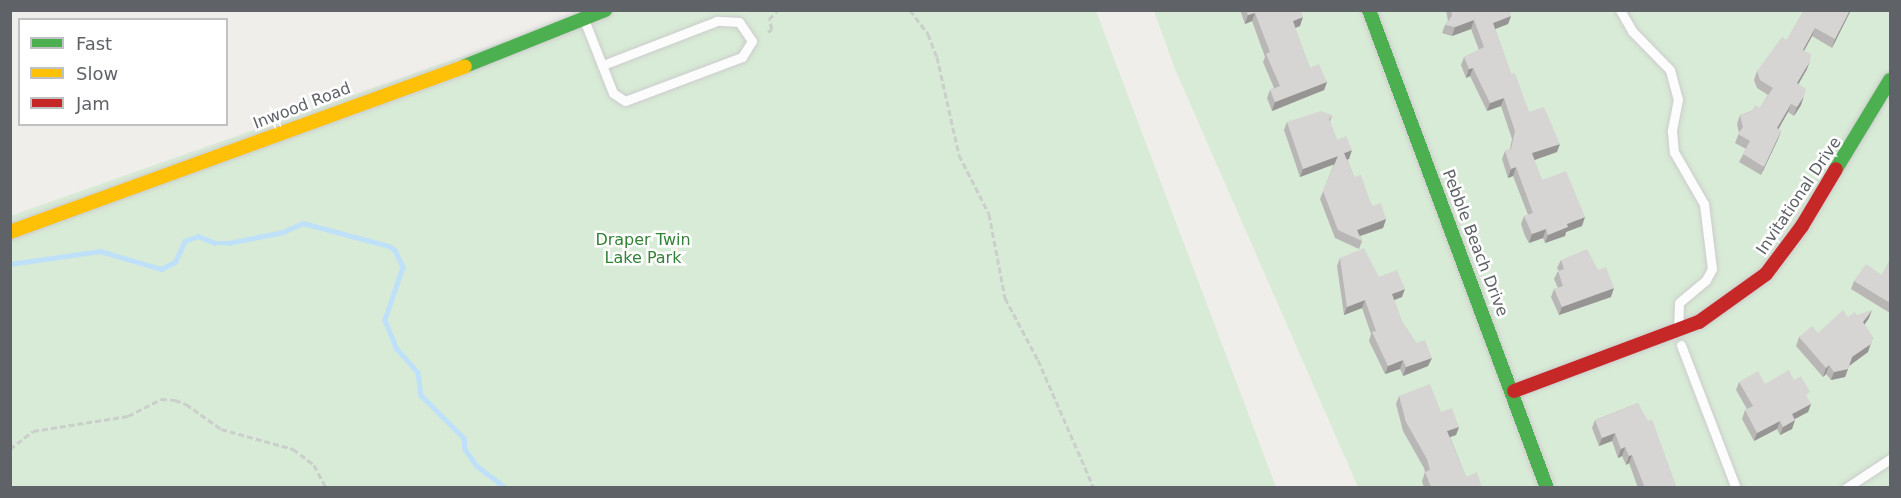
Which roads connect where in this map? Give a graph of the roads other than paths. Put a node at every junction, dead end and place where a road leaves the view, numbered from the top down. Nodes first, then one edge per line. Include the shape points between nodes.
1 (605, 10) edge
2 (1369, 10) edge
3 (1620, 10) edge
4 (584, 20) junction
5 (603, 65) junction
6 (1890, 80) edge
7 (10, 232) edge
8 (1678, 327) dead end
9 (1681, 345) dead end
10 (1514, 391) junction
11 (1890, 459) edge
12 (1547, 488) edge
13 (1736, 488) edge
14 (1846, 488) edge

1 - 4 street, Inwood Road
2 - 10 street, Pebble Beach Drive
3 - 8 lane via 1632,31 1670,70 1678,99 1672,131 1674,152 1704,204 1712,269 1706,280 1679,303
4 - 5 lane
4 - 7 street, Inwood Road
5 - 5 lane via 613,93 625,101 742,57 752,40 739,22 717,21
6 - 10 street, Invitational Drive via 1808,218 1766,273 1699,322
9 - 13 lane
10 - 12 street, Pebble Beach Drive
11 - 14 lane

